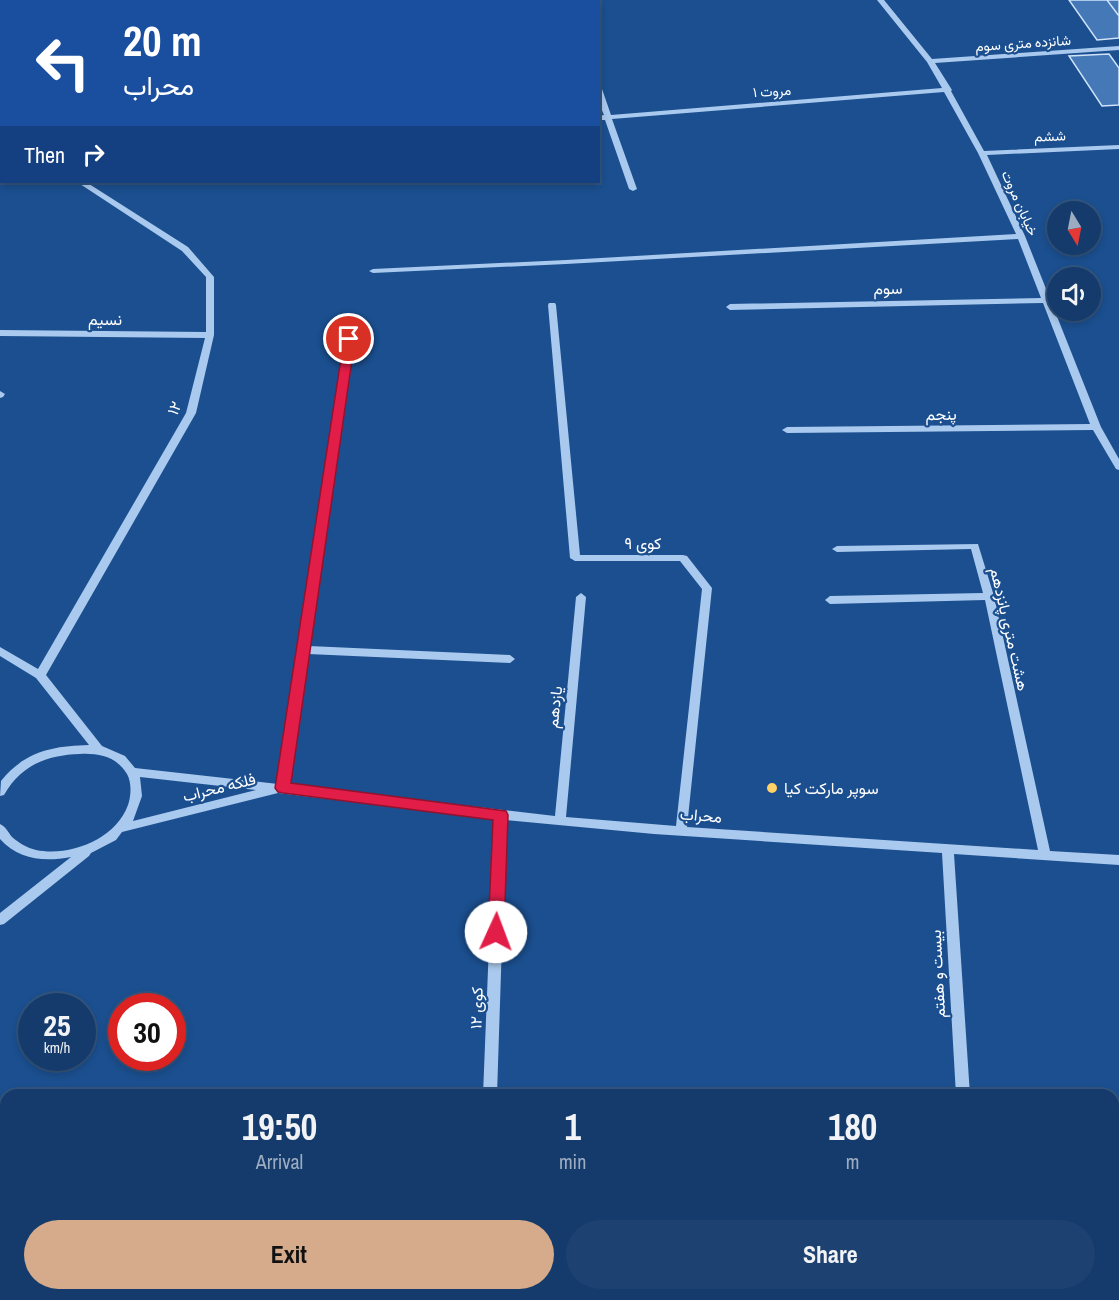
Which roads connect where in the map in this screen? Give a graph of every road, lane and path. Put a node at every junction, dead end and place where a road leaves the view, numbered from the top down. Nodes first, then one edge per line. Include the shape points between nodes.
1 (880, 0) edge
2 (1119, 48) edge
3 (930, 61) junction
4 (948, 90) junction
5 (600, 95) edge
6 (608, 117) junction
7 (600, 118) edge
8 (1119, 147) edge
9 (982, 153) junction
10 (83, 183) edge
11 (633, 189) dead end
12 (1021, 236) junction
13 (373, 271) dead end
14 (1046, 300) junction
15 (552, 305) dead end
16 (730, 307) dead end
17 (353, 317) dead end
18 (0, 333) edge
19 (210, 335) junction
20 (1096, 427) junction
21 (787, 430) dead end
22 (1119, 467) edge
23 (837, 549) dead end
24 (989, 596) junction
25 (581, 597) dead end
26 (830, 600) dead end
27 (303, 650) junction
28 (0, 651) edge
29 (510, 659) dead end
30 (40, 675) junction
31 (98, 749) junction
32 (134, 772) junction
33 (283, 788) junction
34 (0, 789) edge
35 (500, 815) junction
36 (560, 820) junction
37 (122, 828) junction
38 (0, 829) edge
39 (681, 830) junction
40 (90, 849) junction
41 (948, 851) junction
42 (1045, 855) junction
43 (1119, 860) edge
44 (0, 920) edge
45 (490, 1089) edge
46 (963, 1089) edge

1 - 3 street, خیابان مروت
2 - 3 street, شانزده متری سوم
3 - 4 street, خیابان مروت
4 - 6 street, مروت ۱
4 - 9 street, خیابان مروت
5 - 6 street
6 - 7 street, مروت ۱
6 - 11 street
8 - 9 street, ششم
9 - 12 street, خیابان مروت
10 - 19 street, ۱۲ via 185,249 210,276
12 - 13 street
12 - 14 street, خیابان مروت
14 - 16 street, سوم
14 - 20 street, خیابان مروت
15 - 39 street, کوی ۹ via 575,558 683,558 708,588
17 - 27 street
18 - 19 street, نسیم
19 - 30 street, ۱۲ via 190,413
20 - 21 street, پنجم
20 - 22 street, خیابان مروت
23 - 24 street, هشت متری پانزدهم via 975,546
24 - 26 street
24 - 42 street, هشت متری پانزدهم
25 - 36 street, یازدهم
27 - 29 street
27 - 33 street
28 - 30 street
30 - 31 street
31 - 32 street via 113,754
31 - 34 street via 53,751 32,760
32 - 33 street, فلکه محراب
32 - 37 street, فلکه محراب via 138,800
33 - 35 street, محراب
33 - 37 street, فلکه محراب
35 - 36 street, محراب
35 - 45 street, کوی ۱۲
36 - 39 street, محراب
37 - 40 street, فلکه محراب
38 - 40 street, فلکه محراب via 20,849 41,856 65,856
39 - 41 street, محراب
40 - 44 street
41 - 42 street, محراب
41 - 46 street, بیست و هفتم
42 - 43 street, محراب

